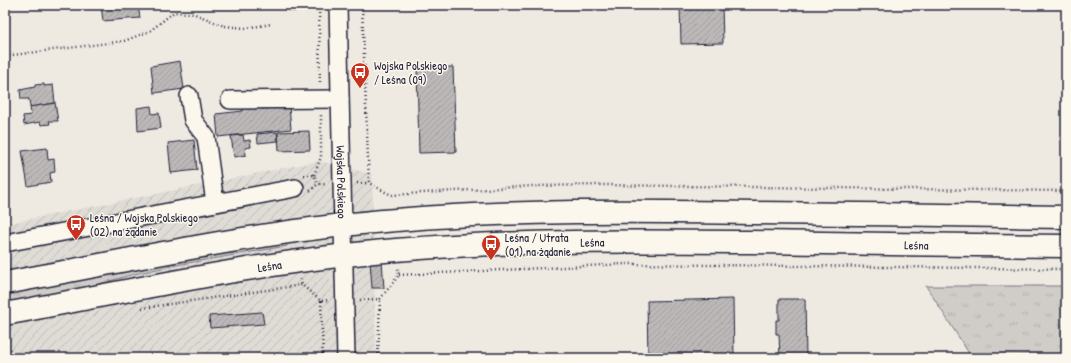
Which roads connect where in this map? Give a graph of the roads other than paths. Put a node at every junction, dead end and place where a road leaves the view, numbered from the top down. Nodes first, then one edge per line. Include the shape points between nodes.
1 (338, 5) edge
2 (189, 96) dead end
3 (230, 100) dead end
4 (340, 100) junction
5 (295, 188) dead end
6 (215, 203) junction
7 (1066, 217) edge
8 (343, 226) junction
9 (5, 243) edge
10 (1066, 246) edge
11 (344, 255) junction
12 (5, 283) edge
13 (5, 314) edge
14 (346, 358) edge

1 - 4 street, Wojska Polskiego
2 - 6 street via 192,120 206,137
3 - 4 street
4 - 8 street, Wojska Polskiego
5 - 6 street
6 - 9 street
7 - 8 main road via 585,211 490,214
8 - 11 street, Wojska Polskiego
8 - 12 main road via 228,242
10 - 11 main road, Leśna via 583,240
11 - 13 main road, Leśna via 215,274
11 - 14 street, Wojska Polskiego

